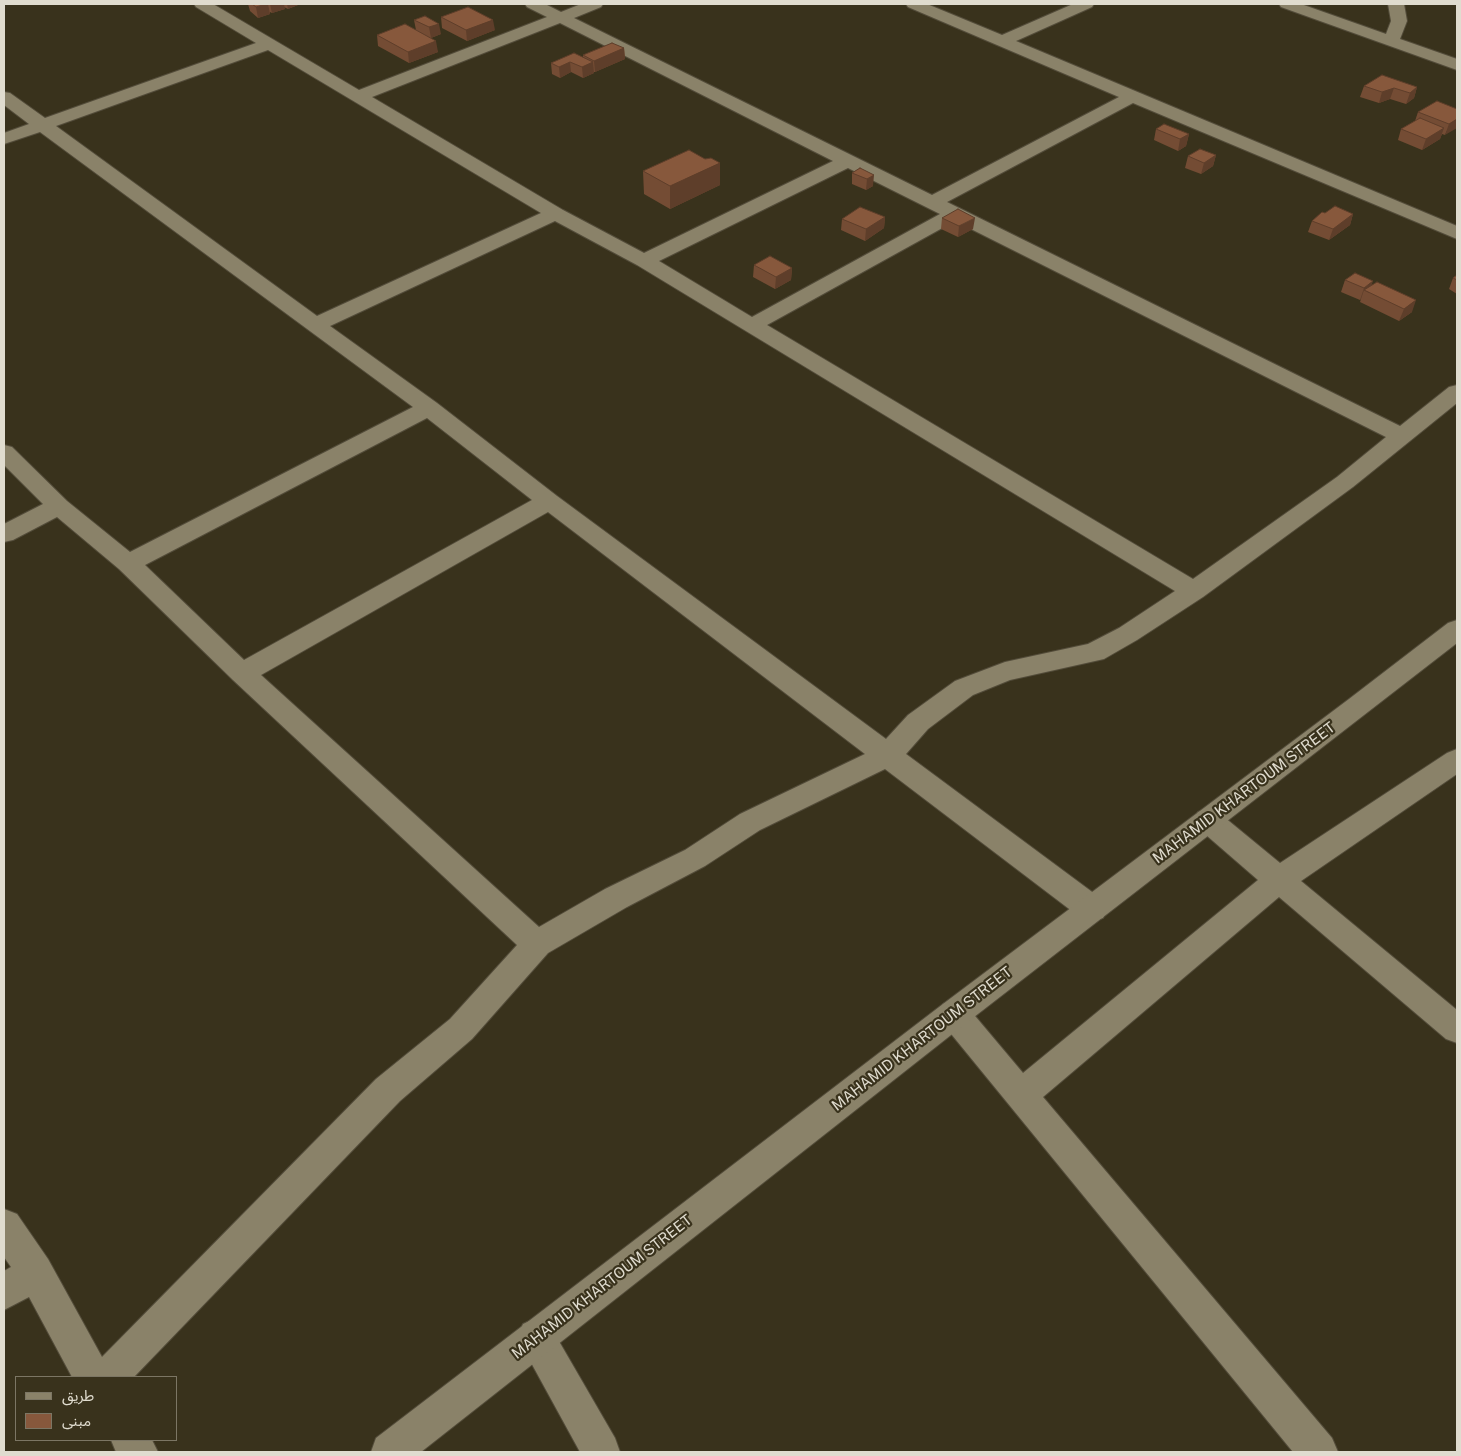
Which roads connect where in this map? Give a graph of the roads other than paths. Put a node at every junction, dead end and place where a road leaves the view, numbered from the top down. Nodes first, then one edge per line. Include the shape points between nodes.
1 (202, 4) edge
2 (533, 4) edge
3 (595, 4) edge
4 (914, 4) edge
5 (1086, 4) edge
6 (1287, 4) edge
7 (1396, 4) edge
8 (559, 17) junction
9 (1002, 41) junction
10 (1391, 41) junction
11 (269, 44) junction
12 (1457, 65) edge
13 (359, 96) junction
14 (1133, 96) junction
15 (4, 97) edge
16 (42, 125) junction
17 (4, 139) edge
18 (848, 161) junction
19 (932, 202) junction
20 (556, 214) junction
21 (954, 214) junction
22 (1457, 233) edge
23 (644, 261) junction
24 (315, 325) junction
25 (750, 326) junction
26 (1457, 392) edge
27 (429, 408) junction
28 (1402, 436) junction
29 (4, 452) edge
30 (549, 501) junction
31 (59, 506) junction
32 (4, 534) edge
33 (128, 563) junction
34 (1194, 591) junction
35 (1457, 628) edge
36 (242, 673) junction
37 (888, 755) junction
38 (1457, 760) edge
39 (1208, 820) junction
40 (1280, 880) junction
41 (1092, 909) junction
42 (538, 944) junction
43 (954, 1014) junction
44 (1457, 1029) edge
45 (1021, 1095) junction
46 (4, 1226) edge
47 (35, 1272) junction
48 (4, 1292) edge
49 (536, 1337) junction
50 (91, 1376) edge
51 (109, 1376) edge
52 (131, 1441) edge
53 (138, 1452) edge
54 (390, 1452) edge
55 (601, 1452) edge
56 (1318, 1452) edge

1 - 11 street
2 - 8 street
3 - 8 street
4 - 9 street
5 - 9 street
6 - 10 street
7 - 10 street via 1399,21
8 - 13 street
8 - 18 street
9 - 14 street
10 - 12 street
11 - 13 street
11 - 16 street
13 - 20 street
14 - 19 street
14 - 22 street
15 - 16 street
16 - 17 street
16 - 24 street
18 - 19 street
18 - 23 street
19 - 21 street
20 - 23 street
20 - 24 street
21 - 25 street
21 - 28 street
23 - 25 street
24 - 27 street
25 - 34 street
26 - 28 street
27 - 30 street
27 - 33 street
28 - 34 street via 1345,482
29 - 31 street
30 - 36 street
30 - 37 street
31 - 32 street
31 - 33 street
33 - 36 street
34 - 37 street via 1095,652 1005,672 964,688 918,722
35 - 39 street, MAHAMID KHARTOUM STREET
36 - 42 street
37 - 41 street
37 - 42 street via 750,822 695,858 616,898
38 - 40 street
39 - 40 street
39 - 41 street, MAHAMID KHARTOUM STREET
40 - 44 street
40 - 45 street
41 - 43 street, MAHAMID KHARTOUM STREET
42 - 51 street via 461,1030 388,1090
43 - 45 street
43 - 49 street, MAHAMID KHARTOUM STREET
45 - 56 street
46 - 47 street
47 - 48 street
47 - 50 street
49 - 54 street, MAHAMID KHARTOUM STREET
49 - 55 street
52 - 53 street

